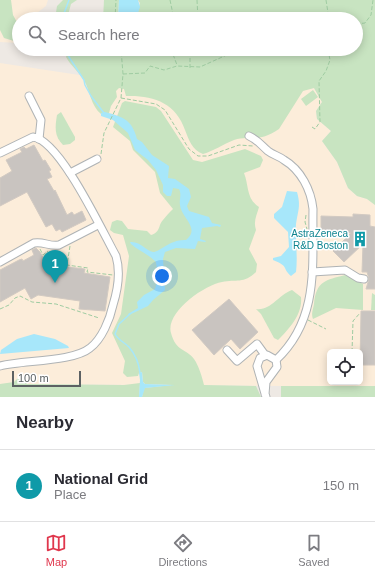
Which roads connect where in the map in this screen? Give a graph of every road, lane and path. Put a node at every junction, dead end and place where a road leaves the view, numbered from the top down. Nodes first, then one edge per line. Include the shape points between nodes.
1 (116, 0) edge
2 (170, 0) edge
3 (197, 0) edge
4 (326, 0) edge
5 (373, 0) edge
6 (115, 12) edge
7 (173, 12) edge
8 (198, 12) edge
9 (328, 12) edge
10 (363, 23) edge
11 (122, 56) edge
12 (173, 56) edge
13 (190, 56) edge
14 (224, 56) edge
15 (329, 56) edge
16 (177, 66) junction
17 (190, 68) junction
18 (123, 74) junction
19 (29, 96) dead end
20 (121, 98) junction
21 (312, 127) dead end
22 (249, 136) dead end
23 (39, 139) junction
24 (264, 146) junction
25 (0, 153) edge
26 (97, 159) joint
27 (70, 173) junction
28 (310, 212) dead end
29 (98, 224) junction
30 (309, 230) dead end
31 (71, 239) junction
32 (0, 262) edge
33 (312, 272) junction
34 (119, 276) junction
35 (364, 279) dead end
36 (0, 309) edge
37 (360, 313) dead end
38 (99, 318) dead end
39 (308, 319) dead end
40 (326, 329) dead end
41 (352, 349) edge
42 (227, 350) dead end
43 (265, 355) junction
44 (276, 360) junction
45 (0, 366) edge
46 (259, 372) junction
47 (271, 375) junction
48 (266, 395) edge

1 - 6 path
2 - 7 path
3 - 8 path
4 - 9 path
5 - 10 path via 371,15
11 - 18 path
12 - 16 path
13 - 17 path
14 - 17 path via 200,67
15 - 21 path via 326,71 319,81 320,122 315,129
16 - 17 path
16 - 18 path via 164,70 150,66 145,73
18 - 20 path
19 - 23 street via 41,120
20 - 24 path via 156,104 165,110 189,149 198,156 208,156 239,145
20 - 26 path via 104,133 102,152
22 - 24 street
23 - 25 street via 27,139
23 - 27 street via 56,153
24 - 33 street via 290,164 302,177 311,194
26 - 27 street
27 - 29 street
28 - 30 path via 305,222
29 - 31 street
29 - 34 street via 116,256
31 - 32 street via 54,246 34,243
31 - 34 path via 67,266 88,268 87,272
33 - 35 street via 345,270
33 - 44 street via 310,302 303,324
34 - 45 street via 110,315 98,340 89,349 76,354
36 - 38 path via 20,296 32,302 56,304
37 - 41 path via 353,321
39 - 40 path
42 - 43 street via 237,361 257,344
43 - 44 street
43 - 46 street via 257,362
44 - 47 street via 277,367
46 - 47 street
46 - 48 street
47 - 48 street via 266,382

